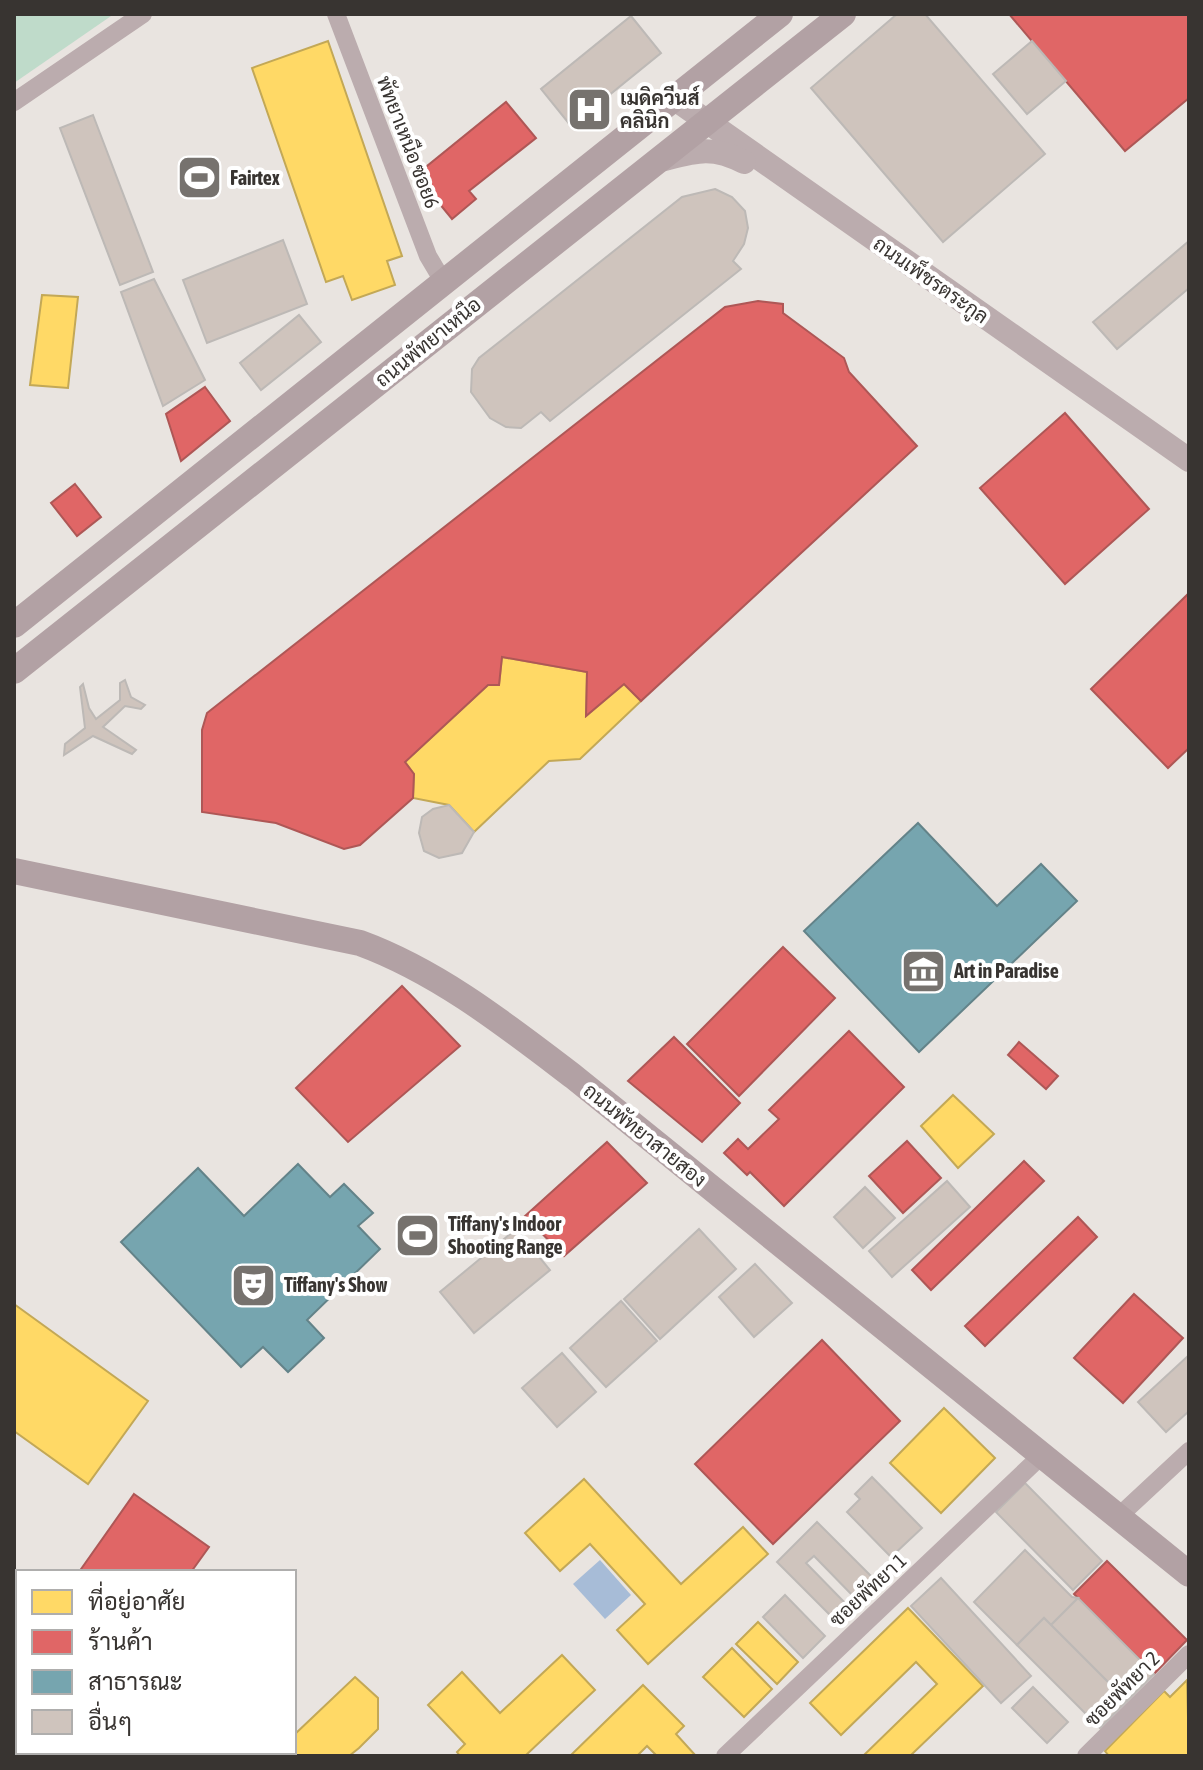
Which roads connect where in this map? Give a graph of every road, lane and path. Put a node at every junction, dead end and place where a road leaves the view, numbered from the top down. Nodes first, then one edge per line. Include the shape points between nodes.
1 (143, 14) edge
2 (336, 14) edge
3 (780, 14) edge
4 (843, 14) edge
5 (675, 99) junction
6 (14, 102) edge
7 (706, 121) junction
8 (653, 163) junction
9 (807, 195) junction
10 (444, 283) junction
11 (1189, 460) edge
12 (14, 625) edge
13 (14, 671) edge
14 (14, 871) edge
15 (1189, 1451) edge
16 (1041, 1456) junction
17 (1118, 1517) junction
18 (1189, 1574) edge
19 (1189, 1654) edge
20 (725, 1756) edge
21 (1086, 1756) edge

1 - 6 street
2 - 10 street, พัทยาเหนือ ซอย6 via 428,256
3 - 5 main road, ถนนพัทยาเหนือ
4 - 7 main road, ถนนพัทยาเหนือ
5 - 7 street, ถนนเพ็ชรตระกูล
5 - 10 main road, ถนนพัทยาเหนือ
7 - 8 main road, ถนนพัทยาเหนือ
7 - 9 street, ถนนเพ็ชรตระกูล
8 - 9 street via 698,150 723,151
8 - 13 main road, ถนนพัทยาเหนือ
9 - 11 street, ถนนเพ็ชรตระกูล
10 - 12 main road, ถนนพัทยาเหนือ
14 - 16 main road, ถนนพัทยาสายสอง via 360,943 398,957 574,1077
15 - 17 street
16 - 17 main road, ถนนพัทยาสายสอง
16 - 20 street, ซอยพัทยา 1
17 - 18 main road, ถนนพัทยาสายสอง
19 - 21 street, ซอยพัทยา 2

